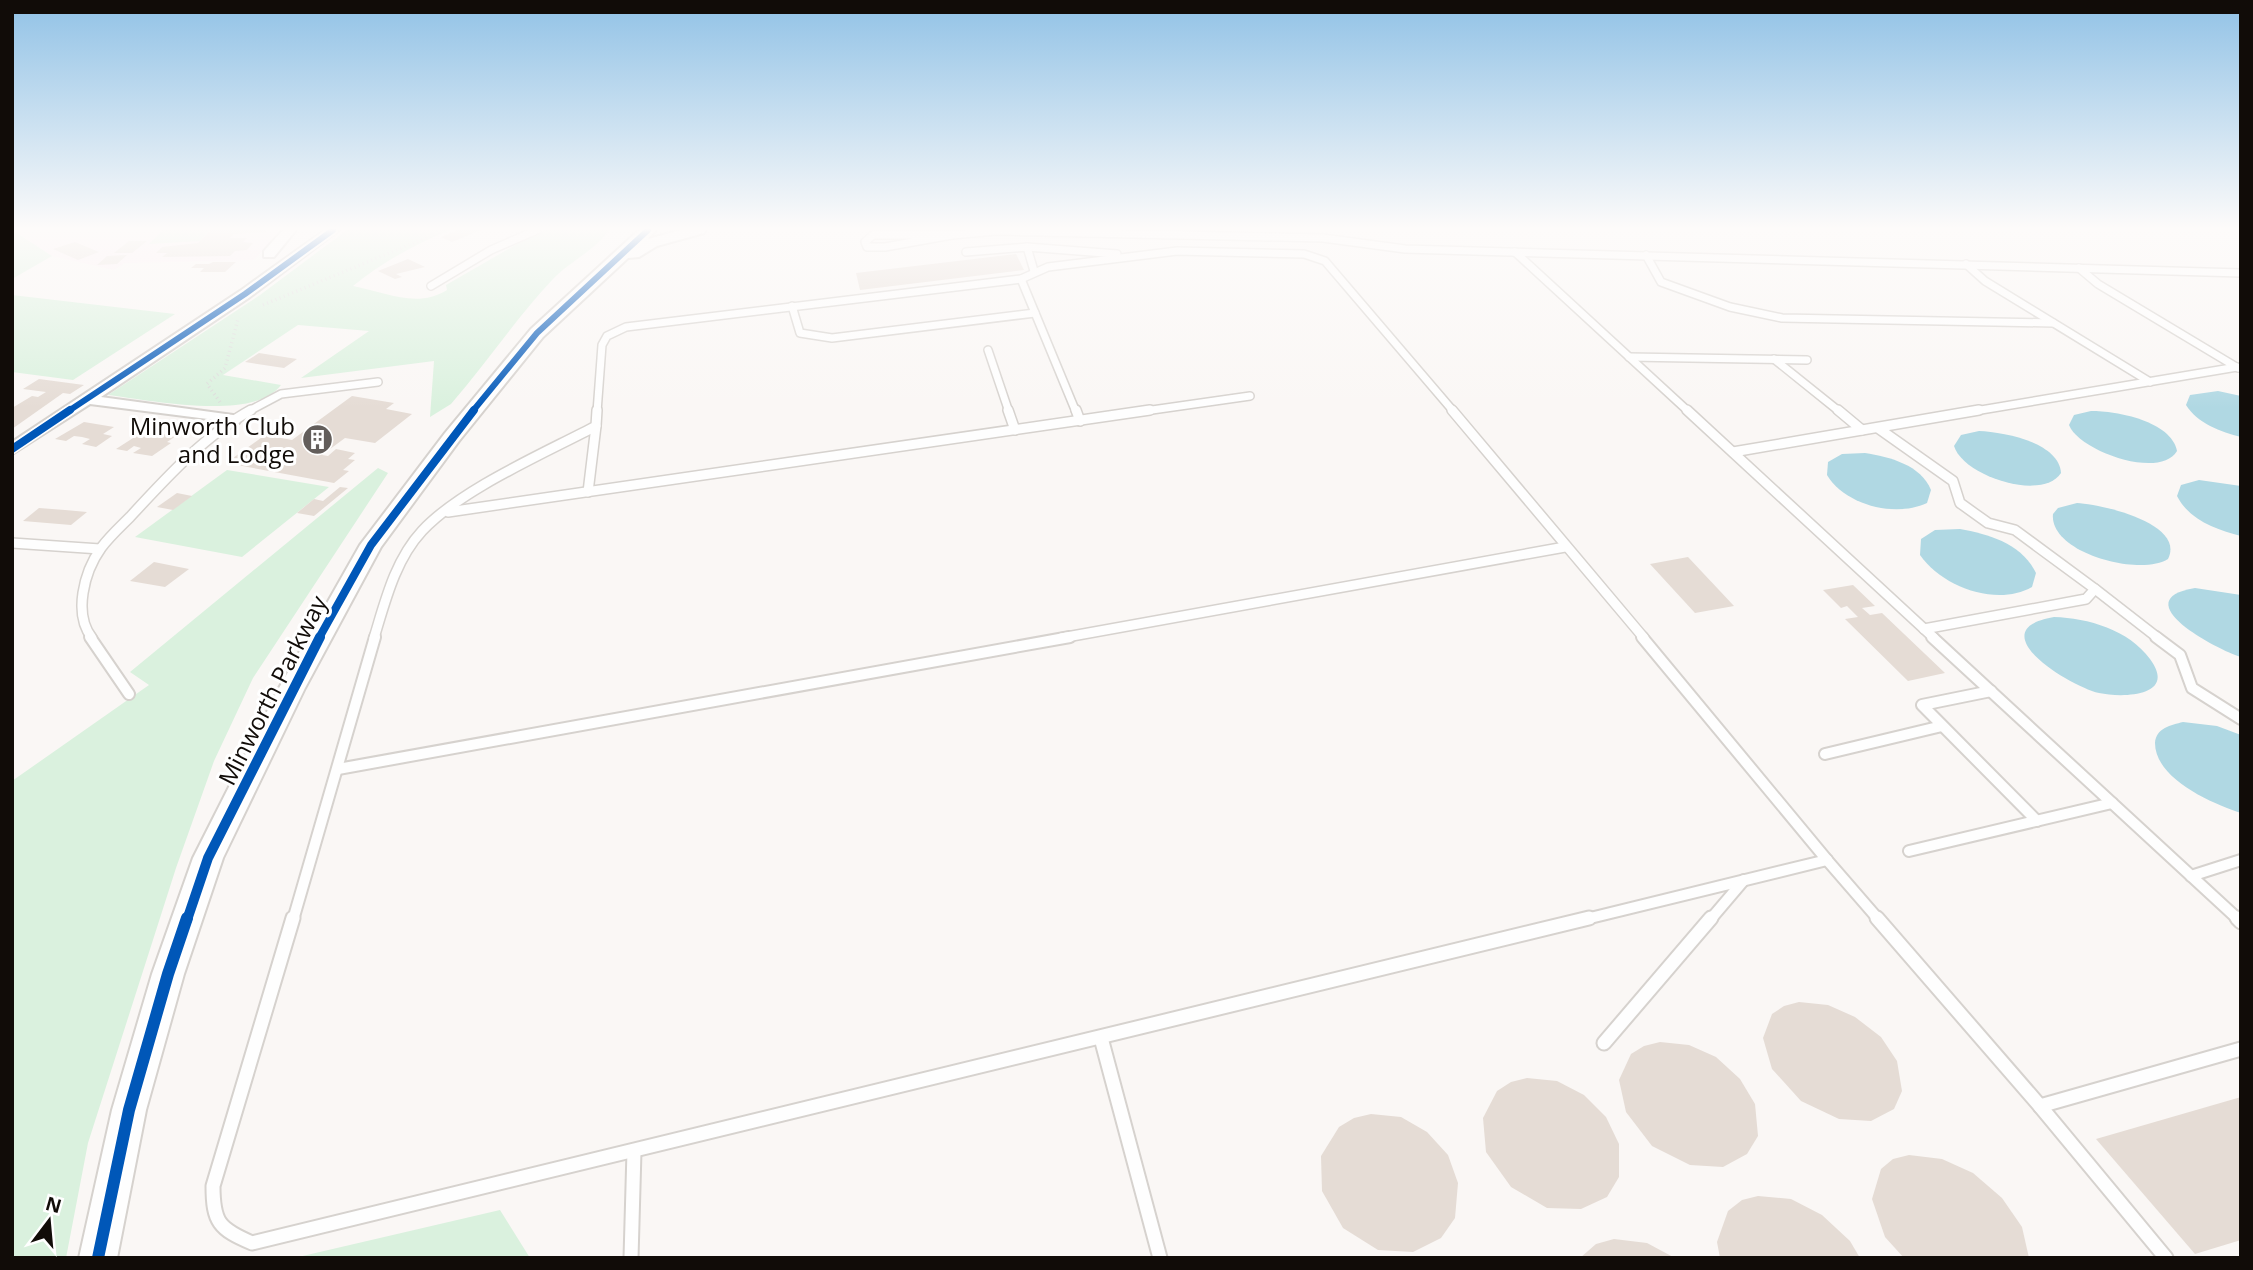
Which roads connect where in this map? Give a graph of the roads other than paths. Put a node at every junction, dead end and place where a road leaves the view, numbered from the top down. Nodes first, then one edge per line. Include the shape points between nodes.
1 (252, 289) edge
2 (583, 289) edge
3 (934, 289) edge
4 (1025, 289) edge
5 (1349, 289) edge
6 (1556, 289) edge
7 (1683, 289) edge
8 (1998, 289) edge
9 (2107, 289) edge
10 (792, 306) junction
11 (1035, 313) junction
12 (2053, 323) junction
13 (988, 350) dead end
14 (1629, 356) junction
15 (1774, 359) junction
16 (1807, 360) dead end
17 (2239, 368) edge
18 (378, 382) dead end
19 (2150, 382) junction
20 (1250, 397) dead end
21 (85, 399) junction
22 (233, 420) junction
23 (1080, 421) junction
24 (596, 426) junction
25 (1878, 428) junction
26 (1015, 430) junction
27 (1862, 430) junction
28 (12, 449) edge
29 (1733, 452) junction
30 (588, 492) junction
31 (448, 512) junction
32 (12, 543) edge
33 (1564, 547) junction
34 (100, 549) junction
35 (2095, 589) junction
36 (1924, 629) junction
37 (1991, 691) junction
38 (129, 694) dead end
39 (2241, 719) edge
40 (1942, 726) junction
41 (1825, 754) dead end
42 (338, 769) junction
43 (2112, 803) junction
44 (2037, 821) junction
45 (1909, 851) dead end
46 (1827, 860) junction
47 (2241, 860) edge
48 (2191, 876) junction
49 (1744, 880) junction
50 (2241, 922) edge
51 (1101, 1038) junction
52 (1604, 1043) dead end
53 (2241, 1049) edge
54 (2040, 1106) junction
55 (634, 1151) junction
56 (98, 1258) edge
57 (631, 1258) edge
58 (1160, 1258) edge
59 (2166, 1258) edge

1 - 21 street
2 - 56 street, Minworth Parkway via 537,333 371,545 292,688 208,859 167,974 129,1110
3 - 10 lane
4 - 11 lane
5 - 33 lane
6 - 14 lane
7 - 12 lane via 1760,315
8 - 12 lane
9 - 17 lane
10 - 11 lane via 800,332 832,338
10 - 24 lane via 616,330 602,345
11 - 23 lane
12 - 19 lane
13 - 26 lane
14 - 15 lane
14 - 29 lane
15 - 16 lane
15 - 27 lane
17 - 19 lane
18 - 22 lane via 281,394
19 - 25 lane
20 - 23 lane
21 - 22 street
21 - 28 street
22 - 34 lane via 161,483
23 - 26 lane
24 - 30 lane
24 - 31 lane via 469,494
25 - 27 lane
25 - 35 lane via 1953,481 1960,503 1988,523 2015,530
26 - 30 lane
27 - 29 lane
29 - 36 lane
30 - 31 lane
31 - 42 lane via 422,531 387,593
32 - 34 lane
33 - 42 lane
33 - 46 lane
34 - 38 lane via 84,581 83,627
35 - 36 lane via 2086,599
35 - 39 lane via 2180,654 2192,688
36 - 37 lane
37 - 40 lane via 1922,705
37 - 43 lane
40 - 41 lane
40 - 44 lane
42 - 55 lane via 213,1186 217,1220 231,1234 252,1243
43 - 44 lane
43 - 48 lane
44 - 45 lane
46 - 49 lane
46 - 54 lane
47 - 48 lane
48 - 50 lane
49 - 51 lane
49 - 52 lane
51 - 55 lane
51 - 58 lane
53 - 54 lane
54 - 59 lane
55 - 57 lane

